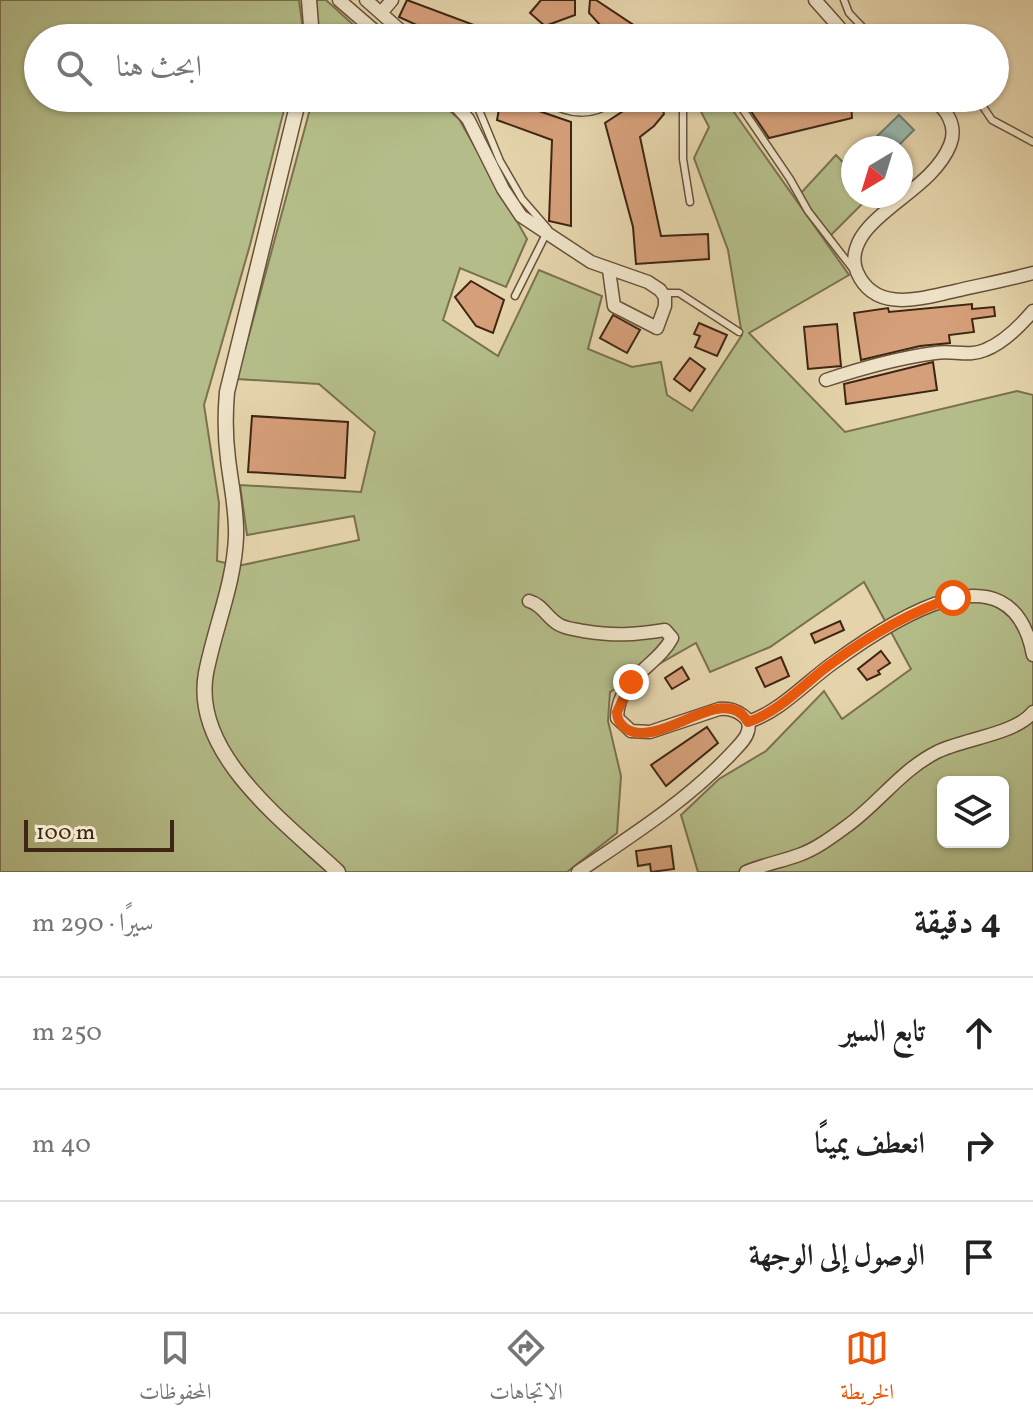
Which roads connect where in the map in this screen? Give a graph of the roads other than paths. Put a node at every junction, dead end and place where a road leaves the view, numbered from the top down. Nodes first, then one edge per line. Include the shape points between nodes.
1 (309, 0) edge
2 (339, 0) edge
3 (366, 0) edge
4 (392, 0) edge
5 (815, 0) edge
6 (844, 0) edge
7 (381, 13) junction
8 (311, 24) edge
9 (367, 24) edge
10 (393, 24) edge
11 (836, 24) edge
12 (860, 24) edge
13 (296, 112) edge
14 (462, 112) edge
15 (480, 112) edge
16 (683, 112) edge
17 (745, 112) edge
18 (944, 112) edge
19 (987, 112) edge
20 (1033, 142) edge
21 (690, 202) dead end
22 (550, 237) junction
23 (609, 270) junction
24 (1033, 273) edge
25 (858, 274) junction
26 (662, 293) junction
27 (515, 296) dead end
28 (1033, 311) edge
29 (739, 332) dead end
30 (826, 380) dead end
31 (529, 601) dead end
32 (1033, 655) edge
33 (1033, 712) edge
34 (748, 722) junction
35 (338, 872) edge
36 (578, 872) edge
37 (746, 872) edge

1 - 8 street
2 - 9 street
3 - 7 street
4 - 7 street
5 - 11 street
6 - 12 lane
7 - 10 street
13 - 35 street via 227,392 224,425 236,534 206,674 205,708 217,742 249,786
14 - 22 street via 512,205
15 - 22 lane via 500,161
16 - 21 lane
17 - 25 lane via 808,211
18 - 25 street via 953,126 950,147 862,236 854,255
19 - 20 lane
22 - 23 street
22 - 27 lane
23 - 26 street via 648,282
23 - 26 street via 614,306 657,328 665,306
24 - 25 street via 898,300 873,292
26 - 29 lane via 679,293
28 - 30 street via 985,351 932,353
31 - 34 street via 566,628 612,636 665,630 670,634 668,646 636,675 619,704 617,718 631,731 650,732 719,709 737,711
32 - 34 street via 1021,617 1000,600 977,595 953,598 880,632 772,712
33 - 37 street via 1014,725 924,760 851,824 814,848
34 - 36 street via 739,745 680,802

